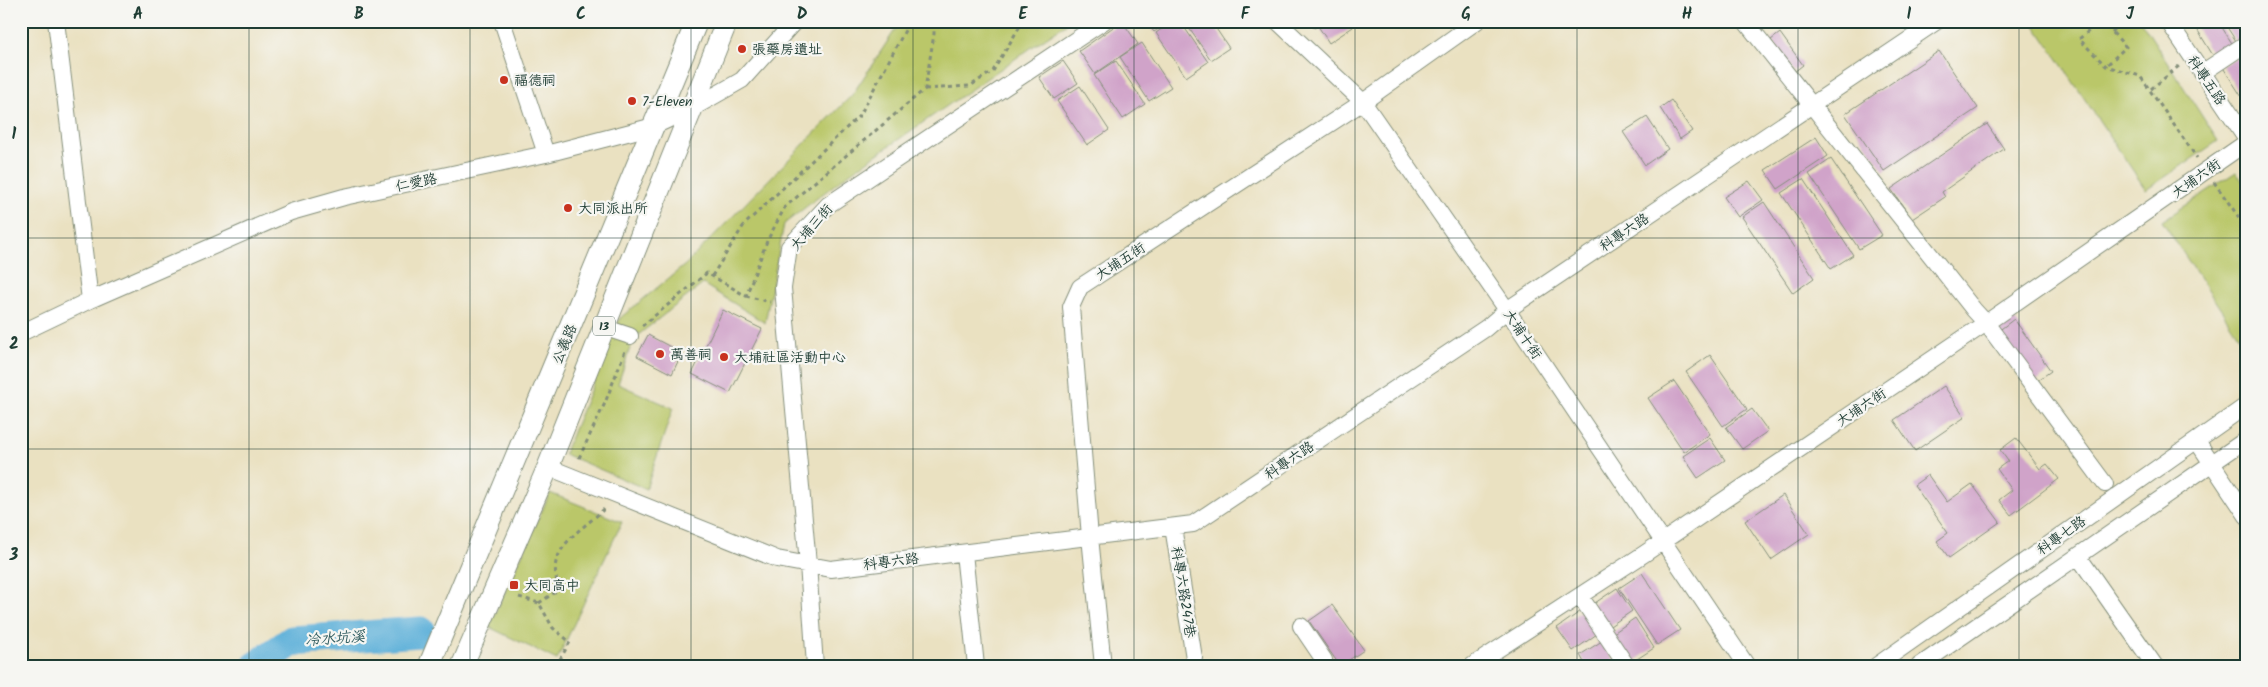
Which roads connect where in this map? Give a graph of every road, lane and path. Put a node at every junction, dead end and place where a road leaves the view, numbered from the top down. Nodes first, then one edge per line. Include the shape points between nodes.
1 (56, 21) edge
2 (502, 21) edge
3 (697, 21) edge
4 (727, 21) edge
5 (795, 21) edge
6 (910, 21) edge
7 (934, 21) edge
8 (1023, 21) edge
9 (1104, 21) edge
10 (1277, 21) edge
11 (1477, 21) edge
12 (1745, 21) edge
13 (1937, 21) edge
14 (2101, 21) edge
15 (2123, 21) edge
16 (2168, 21) edge
17 (2112, 32) junction
18 (2247, 43) edge
19 (2106, 66) junction
20 (2179, 66) dead end
21 (2202, 73) junction
22 (925, 89) junction
23 (2151, 90) junction
24 (1363, 102) junction
25 (1811, 107) junction
26 (691, 109) junction
27 (654, 126) junction
28 (2247, 141) edge
29 (546, 154) junction
30 (2199, 160) dead end
31 (2214, 182) dead end
32 (2247, 229) edge
33 (712, 276) junction
34 (746, 296) junction
35 (90, 300) junction
36 (784, 303) junction
37 (1507, 310) junction
38 (1986, 323) junction
39 (603, 327) junction
40 (21, 333) edge
41 (630, 336) junction
42 (2247, 405) edge
43 (2247, 439) edge
44 (2197, 441) junction
45 (579, 458) dead end
46 (2213, 463) junction
47 (548, 467) junction
48 (2105, 484) dead end
49 (604, 509) dead end
50 (2247, 516) edge
51 (1173, 527) junction
52 (1090, 537) junction
53 (1662, 541) junction
54 (964, 553) junction
55 (2078, 556) junction
56 (808, 564) junction
57 (1580, 596) junction
58 (519, 597) dead end
59 (539, 603) junction
60 (1301, 626) dead end
61 (1194, 658) dead end
62 (1626, 665) edge
63 (429, 666) edge
64 (462, 666) edge
65 (556, 666) edge
66 (815, 666) edge
67 (976, 666) edge
68 (1103, 666) edge
69 (1323, 666) edge
70 (1472, 666) edge
71 (1747, 666) edge
72 (1876, 666) edge
73 (1919, 666) edge
74 (2155, 666) edge

1 - 35 street
2 - 29 street
3 - 27 main road, 公義路 / 13
4 - 26 main road, 13
5 - 26 street, 仁愛路 via 742,80
6 - 33 path via 860,115 744,225
7 - 22 path
8 - 22 path via 993,71 970,86
9 - 36 street, 大埔三街 via 828,205 789,247
10 - 24 street, 大埔十街
11 - 24 street, 大埔五街
12 - 25 street
13 - 25 street, 科專六路
14 - 17 path
14 - 19 path via 2079,39
15 - 17 path
16 - 21 street, 科專五路
17 - 19 path via 2126,47
18 - 21 street
19 - 23 path via 2140,76
20 - 23 path
21 - 28 street, 科專五路
22 - 34 path via 785,207 767,241
23 - 30 path
24 - 37 street, 大埔十街
24 - 52 street, 大埔五街 via 1080,287 1071,307
25 - 37 street, 科專六路
25 - 38 street
26 - 27 street, 仁愛路
26 - 39 main road, 13
27 - 29 street, 仁愛路
27 - 63 main road, 公義路 / 13
28 - 38 street, 大埔六街
29 - 35 street, 仁愛路 via 291,212
31 - 32 path
33 - 34 path
33 - 41 path via 708,274
34 - 36 path
35 - 40 street, 仁愛路
36 - 56 street, 大埔三街
37 - 51 street, 科專六路 via 1478,334 1193,524
37 - 53 street, 大埔十街
38 - 48 street
38 - 53 street, 大埔六街
39 - 41 street
39 - 47 main road, 13
41 - 45 path via 605,403
42 - 44 street, 科專七路
43 - 46 street, 科專七路
44 - 46 street
44 - 72 street, 科專七路
46 - 50 street
46 - 55 street, 科專七路
47 - 56 street, 科專六路 via 777,559
47 - 64 main road, 13
49 - 59 path via 571,536 556,562 558,590
51 - 52 street, 科專六路
51 - 61 street, 科專六路247巷
52 - 54 street, 科專六路
52 - 68 street, 大埔五街
53 - 57 street, 大埔六街
53 - 71 street, 大埔十街
54 - 56 street, 科專六路 via 831,569
54 - 67 street
55 - 73 street, 科專七路
55 - 74 street
56 - 66 street, 大埔三街
57 - 62 street
57 - 70 street, 大埔六街
58 - 59 path
59 - 65 path via 553,628 570,642
60 - 69 street via 1324,660

